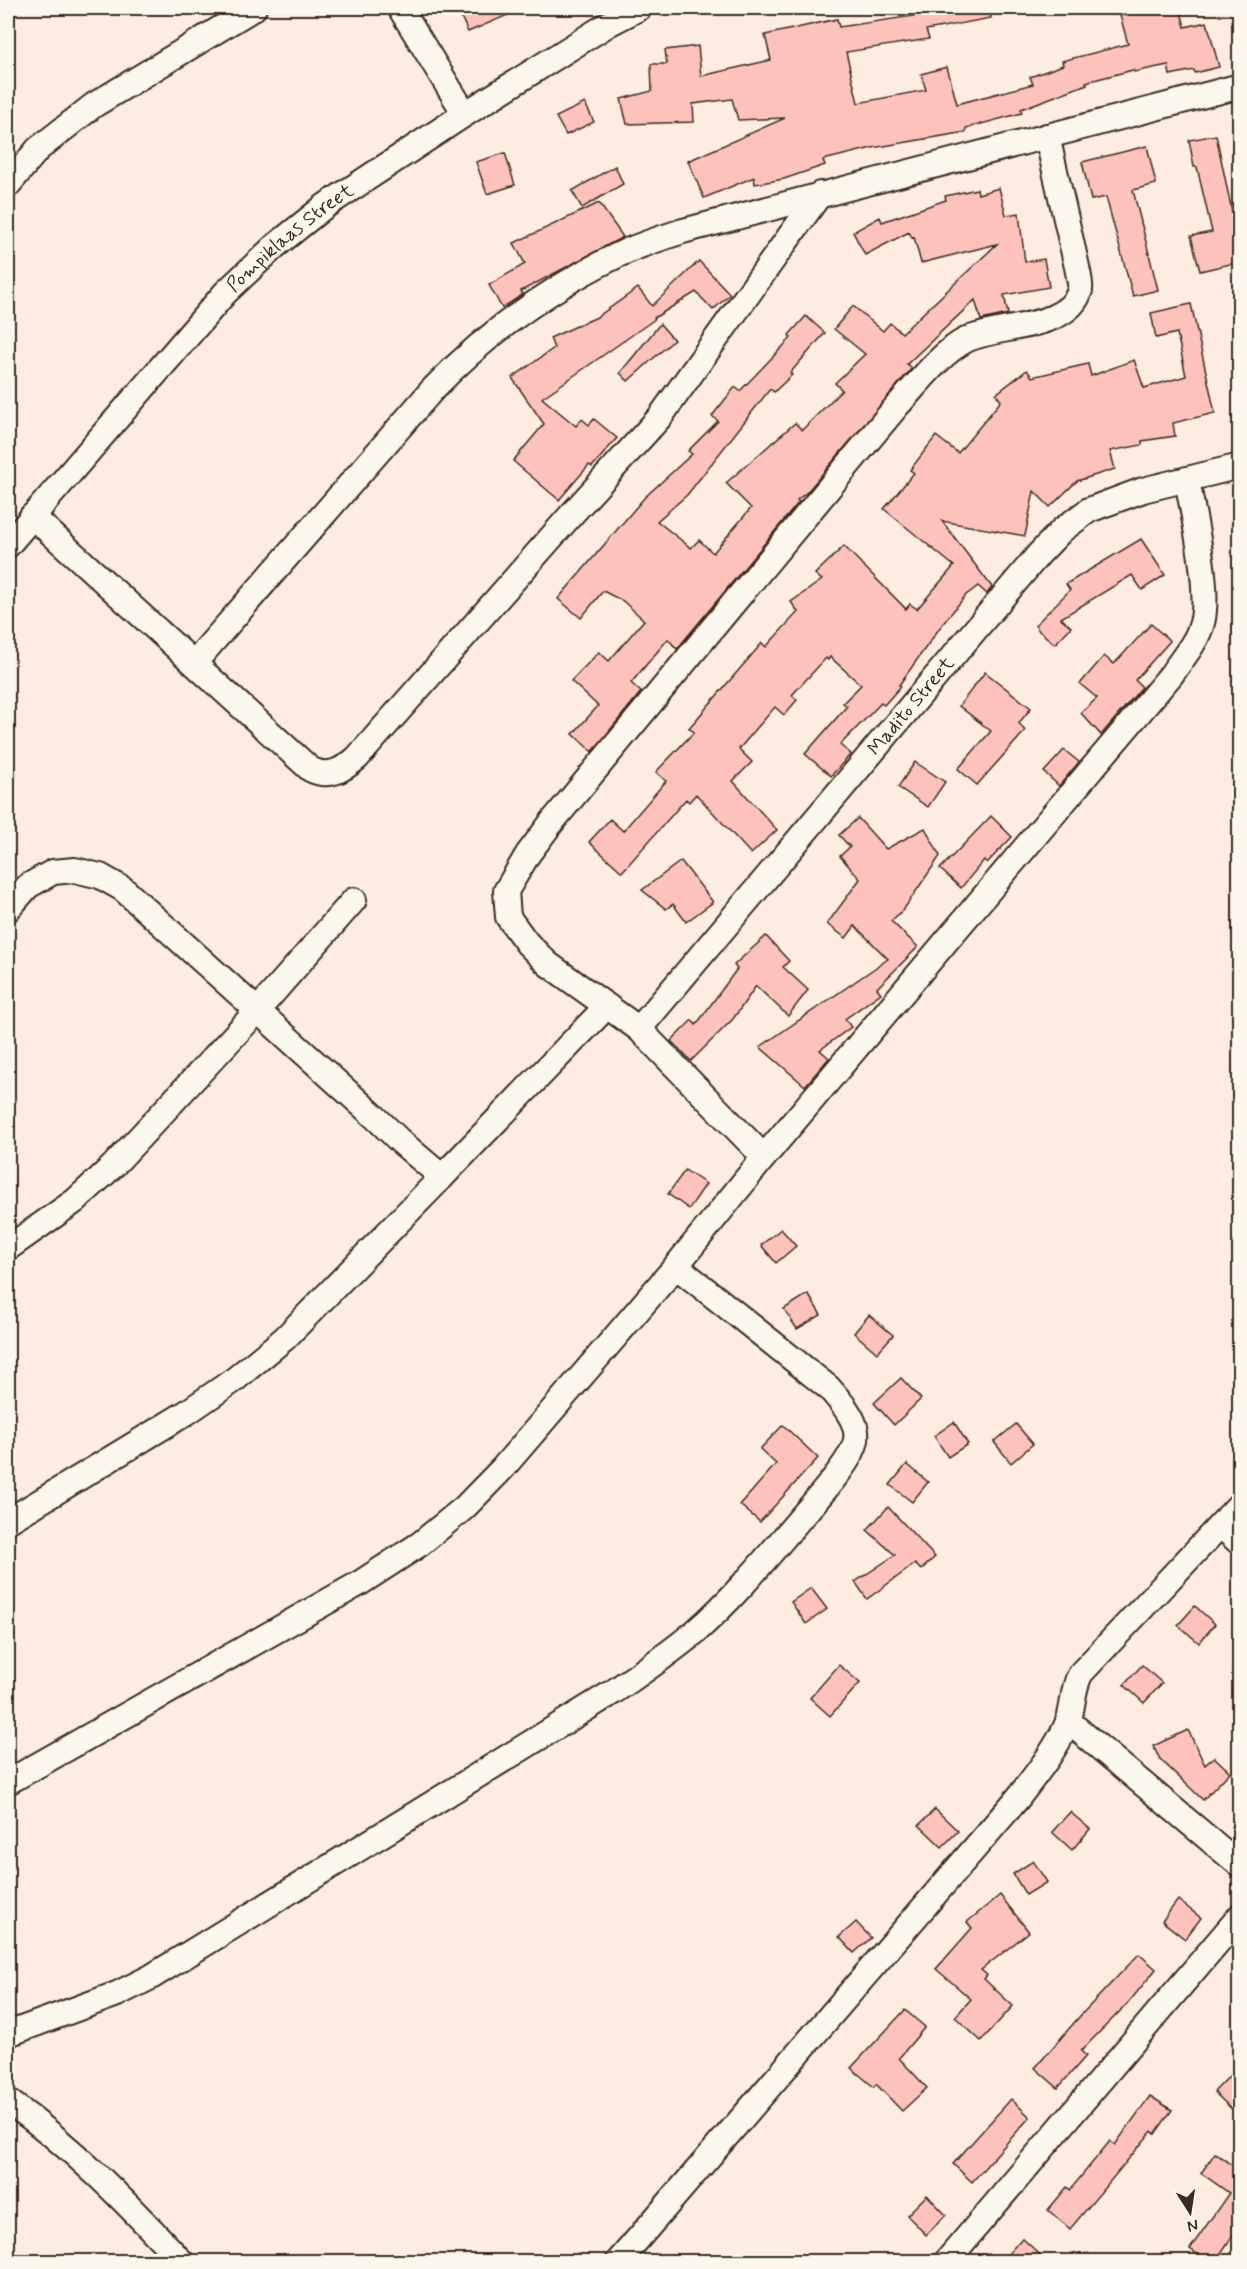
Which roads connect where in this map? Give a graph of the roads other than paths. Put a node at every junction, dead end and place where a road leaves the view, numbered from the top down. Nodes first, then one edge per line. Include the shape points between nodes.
1 (254, 8) edge
2 (400, 8) edge
3 (639, 8) edge
4 (1239, 86) edge
5 (465, 114) junction
6 (1047, 136) junction
7 (8, 185) edge
8 (820, 194) junction
9 (1239, 466) edge
10 (1187, 479) junction
11 (33, 516) junction
12 (8, 545) edge
13 (195, 662) junction
14 (354, 900) dead end
15 (8, 909) edge
16 (607, 1006) junction
17 (257, 1011) junction
18 (639, 1029) junction
19 (764, 1158) junction
20 (442, 1177) junction
21 (8, 1248) edge
22 (676, 1266) junction
23 (1239, 1504) edge
24 (8, 1521) edge
25 (1220, 1525) junction
26 (1239, 1543) edge
27 (1068, 1721) junction
28 (8, 1781) edge
29 (1239, 1865) edge
30 (1239, 1916) edge
31 (8, 2034) edge
32 (8, 2101) edge
33 (182, 2262) edge
34 (618, 2262) edge
35 (946, 2262) edge

1 - 7 street via 94,105 38,149
2 - 5 street
3 - 5 street, Pompiklaas Street
4 - 6 street
5 - 11 street, Pompiklaas Street via 325,206 274,247 225,293
6 - 8 street
6 - 16 street via 1077,267 1080,288 1074,301 1052,317 964,341 930,370 552,822 506,891 508,917 527,943 548,964
8 - 13 street via 683,231 628,251 507,322 433,389
8 - 13 street via 660,417 348,765 328,774 310,769
9 - 10 street, Madito Street
10 - 18 street, Madito Street via 1089,510 1062,530
10 - 19 street via 1204,603 1202,623 1194,641 1171,675
11 - 12 street, Pompiklaas Street
11 - 13 street
14 - 17 street
15 - 17 street via 28,886 53,872 75,870 100,876 123,889
16 - 18 street
16 - 20 street
17 - 20 street
17 - 21 street via 113,1166 75,1201
18 - 19 street
19 - 22 street
20 - 24 street via 285,1338 234,1380
22 - 28 street via 502,1469 464,1508 420,1544 360,1583
22 - 31 street via 829,1388 852,1420 856,1433 852,1450 828,1487 789,1532 734,1595 694,1632 613,1692 151,1977 117,1994
23 - 25 street
25 - 26 street
25 - 27 street via 1082,1673
27 - 29 street
27 - 34 street via 1044,1764 1018,1798
30 - 35 street
32 - 33 street via 95,2172

